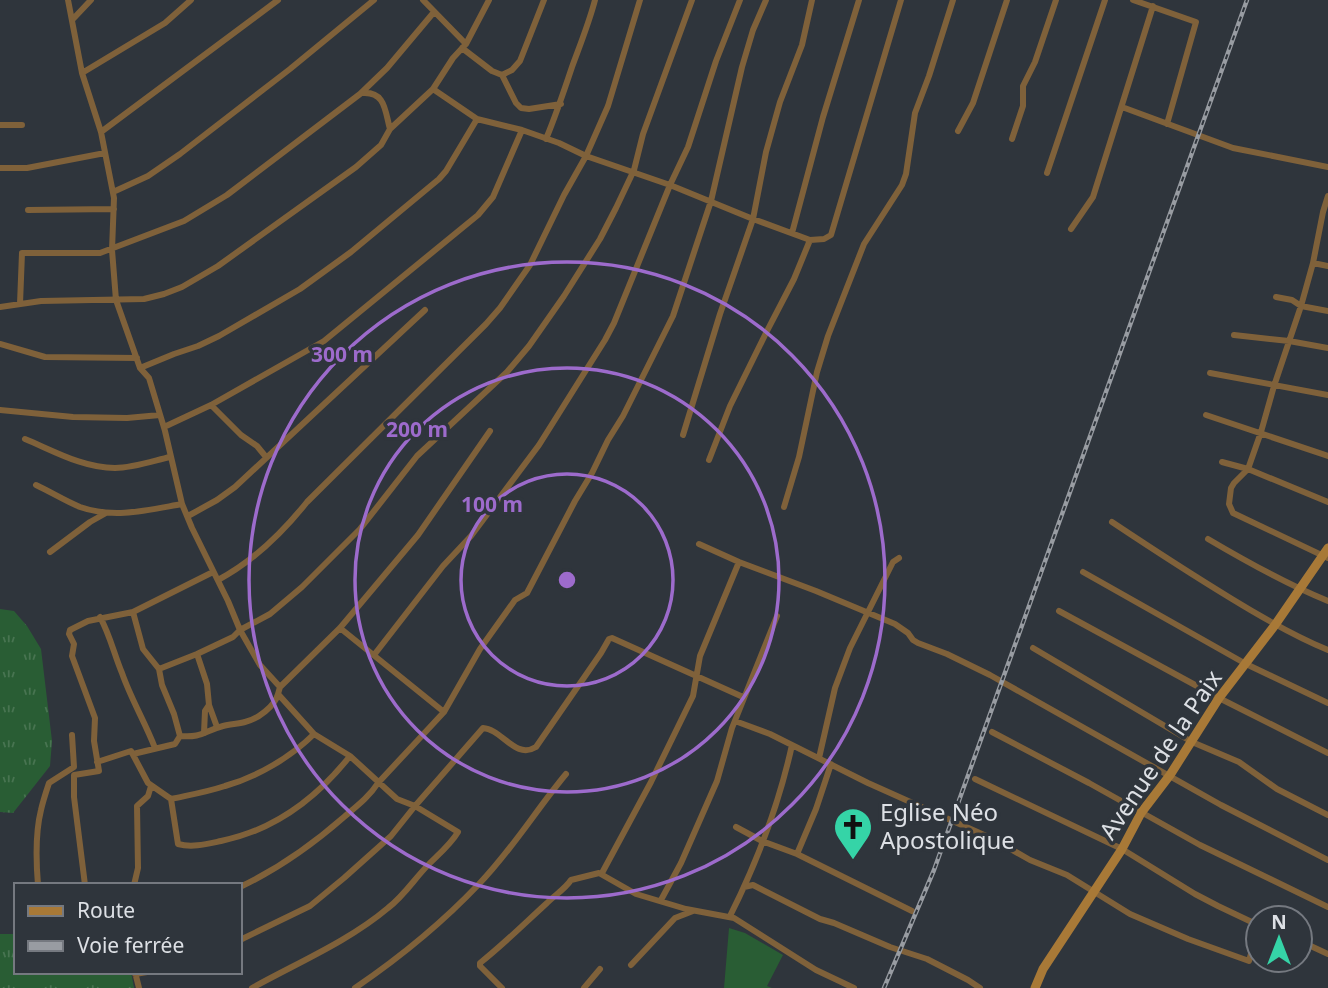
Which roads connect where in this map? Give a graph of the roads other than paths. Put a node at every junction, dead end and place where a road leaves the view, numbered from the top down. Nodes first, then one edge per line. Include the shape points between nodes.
1 (68, 0) edge
2 (91, 0) edge
3 (191, 0) edge
4 (278, 0) edge
5 (374, 0) edge
6 (423, 0) edge
7 (489, 0) edge
8 (544, 0) edge
9 (595, 0) edge
10 (640, 0) edge
11 (692, 0) edge
12 (740, 0) edge
13 (766, 0) edge
14 (812, 0) edge
15 (859, 0) edge
16 (901, 0) edge
17 (953, 0) edge
18 (1007, 0) edge
19 (1056, 0) edge
20 (1105, 0) edge
21 (1133, 0) edge
22 (1153, 6) junction
23 (434, 12) junction
24 (72, 19) junction
25 (464, 46) junction
26 (82, 73) junction
27 (502, 75) junction
28 (433, 89) junction
29 (360, 93) junction
30 (561, 104) junction
31 (1122, 107) junction
32 (477, 119) junction
33 (1167, 124) junction
34 (0, 125) edge
35 (22, 125) dead end
36 (390, 129) junction
37 (522, 130) junction
38 (958, 131) dead end
39 (100, 132) junction
40 (546, 139) junction
41 (1012, 139) dead end
42 (106, 153) junction
43 (586, 156) junction
44 (1328, 167) edge
45 (0, 168) edge
46 (632, 172) junction
47 (1047, 173) dead end
48 (670, 185) junction
49 (113, 192) junction
50 (1328, 196) edge
51 (711, 201) junction
52 (114, 209) junction
53 (28, 210) dead end
54 (1326, 212) edge
55 (753, 219) junction
56 (1072, 229) dead end
57 (792, 233) junction
58 (810, 240) junction
59 (112, 250) junction
60 (1313, 263) junction
61 (1328, 266) edge
62 (1276, 297) dead end
63 (116, 300) junction
64 (20, 304) junction
65 (1301, 306) junction
66 (0, 307) edge
67 (425, 310) dead end
68 (1328, 311) edge
69 (1234, 335) dead end
70 (1289, 341) junction
71 (0, 344) edge
72 (1328, 348) edge
73 (137, 358) junction
74 (140, 368) junction
75 (1210, 373) dead end
76 (1274, 386) junction
77 (1328, 395) edge
78 (211, 405) junction
79 (0, 410) edge
80 (160, 415) junction
81 (1206, 415) dead end
82 (164, 427) junction
83 (490, 432) dead end
84 (1261, 432) junction
85 (683, 435) dead end
86 (25, 439) dead end
87 (1328, 456) edge
88 (170, 457) junction
89 (266, 457) junction
90 (709, 460) dead end
91 (1222, 462) dead end
92 (1248, 469) junction
93 (36, 485) dead end
94 (1328, 502) edge
95 (182, 504) junction
96 (785, 508) dead end
97 (118, 513) junction
98 (188, 516) junction
99 (1112, 523) dead end
100 (1208, 539) dead end
101 (699, 544) dead end
102 (50, 552) dead end
103 (1326, 554) edge
104 (899, 558) dead end
105 (739, 562) junction
106 (213, 572) junction
107 (1083, 572) dead end
108 (218, 580) junction
109 (1299, 589) junction
110 (1328, 601) edge
111 (133, 611) junction
112 (1059, 611) dead end
113 (867, 613) junction
114 (100, 617) junction
115 (777, 617) dead end
116 (1275, 625) junction
117 (340, 628) junction
118 (240, 630) junction
119 (1033, 648) dead end
120 (1328, 650) edge
121 (197, 654) junction
122 (374, 655) junction
123 (1246, 664) junction
124 (159, 669) junction
125 (697, 677) junction
126 (279, 691) junction
127 (743, 697) junction
128 (1219, 698) junction
129 (1328, 703) edge
130 (209, 705) junction
131 (444, 712) junction
132 (735, 721) junction
133 (217, 727) junction
134 (992, 732) dead end
135 (204, 733) junction
136 (314, 734) junction
137 (72, 735) dead end
138 (180, 736) junction
139 (1192, 742) junction
140 (792, 745) junction
141 (155, 748) junction
142 (1328, 753) edge
143 (133, 754) junction
144 (350, 756) junction
145 (819, 758) junction
146 (97, 762) junction
147 (831, 764) junction
148 (74, 771) junction
149 (566, 774) dead end
150 (1170, 775) junction
151 (975, 779) dead end
152 (379, 783) junction
153 (151, 786) junction
154 (171, 799) junction
155 (415, 806) junction
156 (1141, 813) junction
157 (1328, 815) edge
158 (736, 827) dead end
159 (762, 841) junction
160 (1122, 849) junction
161 (797, 854) junction
162 (1328, 860) edge
163 (602, 873) junction
164 (38, 883) edge
165 (85, 883) edge
166 (134, 883) edge
167 (242, 886) edge
168 (744, 887) junction
169 (1093, 891) junction
170 (661, 900) junction
171 (1328, 907) edge
172 (695, 911) junction
173 (912, 911) dead end
174 (730, 916) junction
175 (1244, 918) edge
176 (242, 939) edge
177 (1244, 959) edge
178 (631, 965) dead end
179 (600, 970) dead end
180 (252, 988) edge
181 (355, 988) edge
182 (502, 988) edge
183 (584, 988) edge
184 (853, 988) edge
185 (979, 988) edge
186 (1035, 988) edge

1 - 24 street
2 - 24 street
3 - 26 street via 165,23
4 - 39 street
5 - 49 street via 180,154
6 - 23 street
7 - 25 street
8 - 27 street via 520,61
9 - 30 street
10 - 43 street via 608,106
11 - 46 street
12 - 48 street
13 - 51 street via 745,57
14 - 55 street via 766,152
15 - 57 street
16 - 58 street via 831,234
17 - 96 street via 915,113 902,185 864,244 825,345
18 - 38 street via 973,103
19 - 41 street via 1023,86 1023,106
20 - 47 street
21 - 22 street
22 - 31 street
22 - 33 street via 1196,24
23 - 25 street
23 - 29 street
24 - 26 street
25 - 27 street
25 - 28 street
26 - 39 street
27 - 30 street via 522,108
28 - 32 street
28 - 36 street
29 - 36 street via 381,99
29 - 59 street via 227,195 184,221
30 - 40 street
31 - 33 street
31 - 56 street via 1093,197
32 - 37 street
32 - 74 street via 439,179 351,252 300,289 219,336
33 - 44 street via 1248,152
34 - 35 street
36 - 63 street via 381,145 356,167 218,266 163,294
37 - 40 street
37 - 78 street via 493,197 478,215 324,341
39 - 42 street
40 - 43 street
42 - 45 street
42 - 49 street
43 - 46 street
43 - 108 street via 530,265 493,316 289,524 237,570
46 - 48 street
46 - 118 street via 600,239 507,372 416,456 360,529 302,587 270,614
48 - 51 street
48 - 122 street via 614,323 580,380 499,500
49 - 52 street
50 - 54 street
51 - 55 street
51 - 131 street via 673,316 623,416 527,593 515,600 480,649
52 - 53 street
52 - 59 street
54 - 60 street
55 - 57 street
55 - 85 street
57 - 58 street
58 - 90 street
59 - 63 street
59 - 64 street via 22,253
60 - 61 street
60 - 65 street
62 - 65 street
63 - 64 street
63 - 73 street
64 - 66 street
65 - 68 street
65 - 70 street
67 - 89 street
69 - 70 street
70 - 72 street
70 - 76 street
71 - 73 street via 46,357
73 - 74 street
74 - 80 street via 149,377
75 - 76 street
76 - 77 street
76 - 84 street
78 - 82 street
78 - 89 street
79 - 80 street via 73,417
80 - 82 street
81 - 84 street
82 - 88 street
83 - 117 street via 418,535
84 - 87 street
84 - 92 street
86 - 88 street via 103,467
88 - 95 street
89 - 98 street via 226,495
91 - 92 street
92 - 94 street
92 - 103 street via 1231,488 1233,513
93 - 97 street via 79,506
95 - 97 street
95 - 98 street
97 - 102 street via 105,513
98 - 106 street
99 - 116 street
100 - 109 street
101 - 105 street
103 - 109 street, Avenue de la Paix
104 - 113 street
105 - 113 street
105 - 125 street via 700,656
106 - 108 street
106 - 111 street
107 - 123 street
108 - 118 street
109 - 110 street
109 - 116 street, Avenue de la Paix
111 - 114 street
111 - 124 street via 143,649
112 - 128 street
113 - 145 street via 835,688
113 - 150 street via 895,624 918,643 990,675
114 - 141 street
114 - 146 street via 69,634 74,644 72,656 95,718
115 - 127 street
116 - 120 street
116 - 123 street, Avenue de la Paix
117 - 122 street
117 - 126 street
118 - 121 street via 233,638
118 - 126 street
119 - 139 street
121 - 124 street
121 - 130 street
122 - 131 street
123 - 128 street, Avenue de la Paix
123 - 129 street
124 - 138 street
125 - 127 street
125 - 155 street via 609,639 536,747 527,751 517,748 483,728
125 - 163 street via 693,696
126 - 133 street via 276,702 261,714 247,722
126 - 136 street
127 - 132 street
128 - 139 street, Avenue de la Paix
128 - 142 street
130 - 133 street
130 - 135 street
131 - 152 street
132 - 140 street
132 - 170 street via 716,781
133 - 135 street
134 - 156 street
135 - 138 street
136 - 144 street
136 - 154 street via 281,761 248,777
137 - 148 street
138 - 141 street via 175,744
139 - 150 street, Avenue de la Paix
139 - 157 street via 1239,762 1277,789
140 - 145 street
140 - 159 street
141 - 143 street
143 - 146 street
143 - 153 street
144 - 152 street
144 - 154 street via 310,799 243,836 204,845 178,844
145 - 147 street
146 - 148 street via 99,771
147 - 161 street
147 - 169 street
148 - 164 street via 49,783 40,811
148 - 165 street
149 - 181 street via 479,884
150 - 156 street, Avenue de la Paix
150 - 162 street
151 - 160 street
152 - 155 street via 397,799
152 - 167 street via 310,844
153 - 154 street
153 - 166 street via 148,796 136,806
155 - 176 street via 391,836 310,906
155 - 180 street via 458,834 389,908 326,950
156 - 160 street, Avenue de la Paix
156 - 171 street
158 - 159 street
159 - 161 street
159 - 168 street
160 - 169 street, Avenue de la Paix
160 - 175 street
161 - 173 street
163 - 170 street via 636,894
163 - 182 street via 571,880 480,963
168 - 174 street
168 - 185 street via 755,886 820,919 927,960
169 - 177 street via 1130,914
169 - 186 street, Avenue de la Paix via 1042,969
170 - 172 street
172 - 174 street
172 - 178 street via 675,918
174 - 184 street
179 - 183 street

